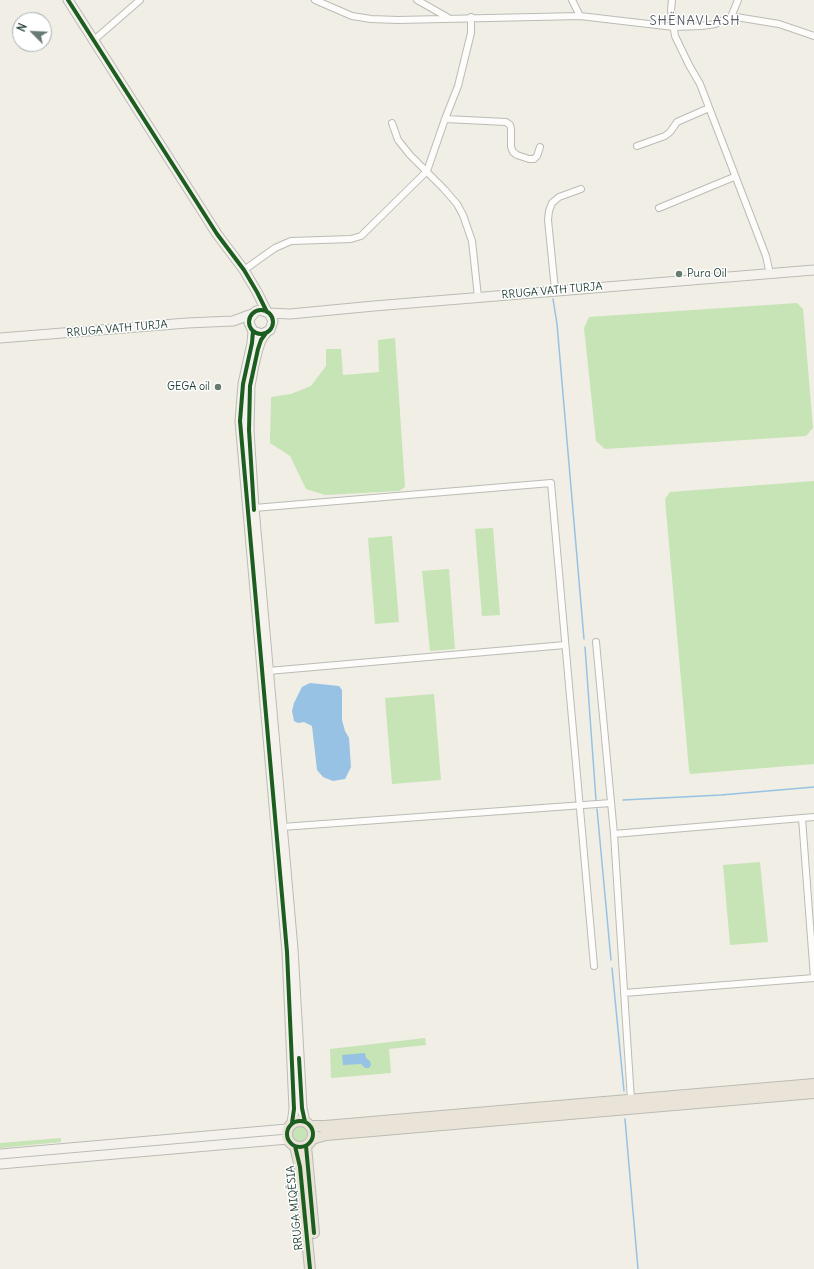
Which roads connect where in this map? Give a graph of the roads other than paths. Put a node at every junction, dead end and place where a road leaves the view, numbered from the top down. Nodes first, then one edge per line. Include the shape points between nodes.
1 (68, 0) edge
2 (140, 0) edge
3 (316, 0) edge
4 (417, 0) edge
5 (572, 0) edge
6 (672, 0) edge
7 (738, 0) edge
8 (580, 16) junction
9 (471, 17) junction
10 (731, 17) junction
11 (448, 18) junction
12 (674, 27) junction
13 (813, 34) edge
14 (94, 40) junction
15 (709, 108) junction
16 (445, 119) junction
17 (392, 123) dead end
18 (637, 146) dead end
19 (540, 147) dead end
20 (427, 171) junction
21 (734, 177) junction
22 (582, 190) dead end
23 (659, 208) dead end
24 (244, 270) junction
25 (814, 270) edge
26 (770, 274) junction
27 (555, 290) junction
28 (257, 292) junction
29 (478, 297) junction
30 (268, 312) junction
31 (253, 314) junction
32 (290, 314) junction
33 (234, 321) junction
34 (252, 329) junction
35 (269, 329) junction
36 (0, 338) edge
37 (254, 508) junction
38 (596, 642) dead end
39 (565, 645) junction
40 (268, 671) junction
41 (611, 803) junction
42 (580, 805) junction
43 (814, 817) edge
44 (802, 818) junction
45 (282, 827) junction
46 (614, 834) junction
47 (594, 966) dead end
48 (814, 978) edge
49 (624, 993) junction
50 (814, 1084) edge
51 (814, 1093) edge
52 (631, 1100) junction
53 (308, 1124) junction
54 (290, 1135) junction
55 (309, 1143) junction
56 (0, 1154) edge
57 (0, 1164) edge
58 (310, 1269) edge
59 (317, 1269) edge

1 - 14 street
2 - 14 street
3 - 11 street via 352,16 371,19
4 - 11 street
5 - 8 street
6 - 12 street
7 - 10 street
8 - 9 street
8 - 12 street
9 - 11 street
9 - 16 street via 466,59
10 - 12 street via 715,24
10 - 13 street via 779,24
12 - 15 street via 675,36 700,84
14 - 24 street via 217,234
15 - 18 street via 677,122 665,136
15 - 21 street
16 - 19 street via 506,122 510,125 513,152 529,159 534,159
16 - 20 street
17 - 20 street via 398,140
20 - 24 street via 361,236 351,239 292,241 275,248
20 - 29 street via 457,204 463,215 472,241
21 - 23 street
21 - 26 street via 766,256
22 - 27 street via 559,196 549,211
24 - 28 street
25 - 26 street, RRUGA VATH TURJA
26 - 27 street, RRUGA VATH TURJA
27 - 29 street, RRUGA VATH TURJA
28 - 30 street
28 - 31 street
29 - 32 street, RRUGA VATH TURJA
30 - 31 street, RRUGA VATH TURJA via 260,310
30 - 32 street, RRUGA VATH TURJA
30 - 35 street via 272,316
31 - 33 street, RRUGA VATH TURJA
31 - 34 street via 249,323
32 - 35 street, RRUGA VATH TURJA
33 - 34 street, RRUGA VATH TURJA
33 - 36 street, RRUGA VATH TURJA
34 - 35 street, RRUGA VATH TURJA via 262,334
34 - 54 street via 240,421 287,952 294,1109
35 - 37 street via 258,349 250,386 249,430
37 - 39 street via 551,483
37 - 40 street
38 - 41 street
39 - 40 street
39 - 42 street
40 - 45 street
41 - 42 street
41 - 46 street
42 - 45 street
42 - 47 street
43 - 44 street
44 - 46 street
44 - 48 street
45 - 53 street via 296,987 302,1108
46 - 49 street
48 - 49 street
49 - 52 street
50 - 52 main road
51 - 55 main road via 326,1135
52 - 53 main road via 325,1126
53 - 54 main road via 300,1120
53 - 55 main road via 313,1131
54 - 55 main road via 300,1147
54 - 56 street
54 - 57 street
54 - 58 main road, RRUGA MIQËSIA via 300,1167
55 - 59 main road, RRUGA MIQËSIA

